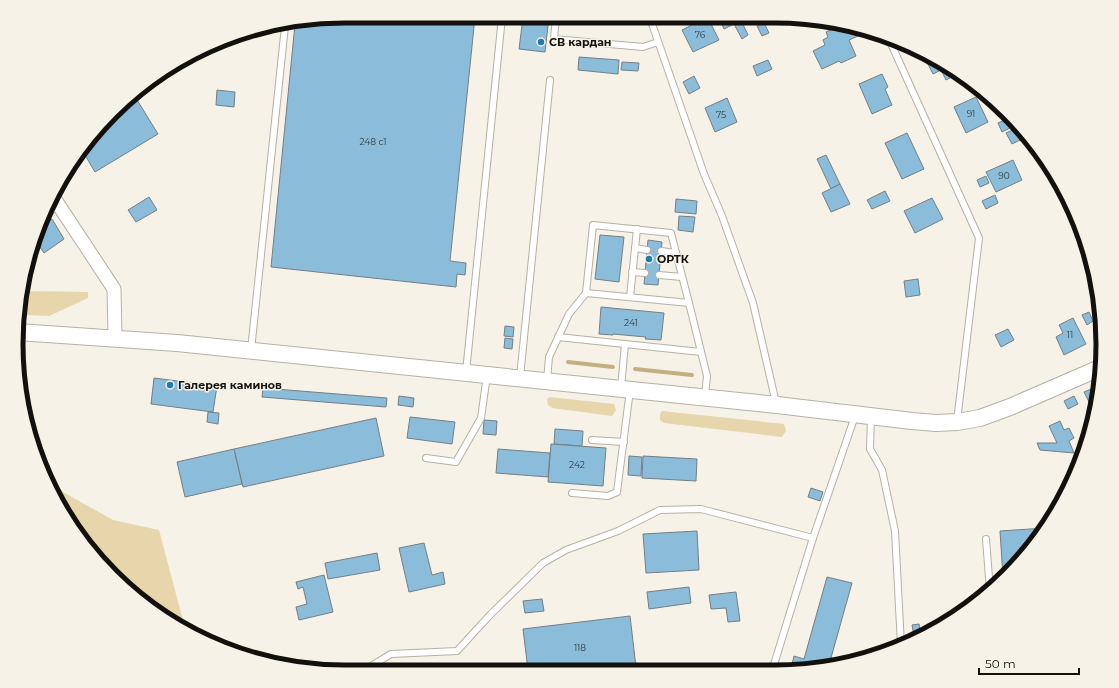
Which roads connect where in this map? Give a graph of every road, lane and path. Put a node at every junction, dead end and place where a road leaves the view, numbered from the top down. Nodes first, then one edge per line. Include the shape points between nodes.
1 (501, 23) edge
2 (555, 23) edge
3 (652, 23) edge
4 (285, 28) edge
5 (658, 42) junction
6 (891, 45) edge
7 (550, 80) dead end
8 (56, 201) edge
9 (637, 230) junction
10 (635, 248) junction
11 (647, 250) dead end
12 (661, 251) dead end
13 (676, 253) junction
14 (632, 272) junction
15 (645, 273) dead end
16 (659, 275) dead end
17 (682, 277) junction
18 (586, 293) junction
19 (630, 297) junction
20 (689, 303) junction
21 (24, 332) edge
22 (558, 337) junction
23 (115, 338) junction
24 (626, 344) junction
25 (251, 350) junction
26 (701, 352) junction
27 (1094, 370) edge
28 (466, 373) junction
29 (487, 375) junction
30 (520, 379) junction
31 (547, 382) junction
32 (626, 390) junction
33 (705, 398) junction
34 (776, 405) junction
35 (855, 414) junction
36 (871, 416) junction
37 (957, 422) junction
38 (592, 440) dead end
39 (624, 442) junction
40 (426, 458) dead end
41 (572, 493) dead end
42 (813, 538) junction
43 (986, 539) dead end
44 (989, 583) edge
45 (902, 639) edge
46 (372, 665) edge
47 (774, 665) edge

1 - 28 lane
2 - 5 lane via 554,39 643,47
3 - 5 lane
4 - 25 lane
5 - 34 lane via 753,303
6 - 37 lane via 979,238
7 - 30 lane
8 - 23 street via 114,289
9 - 10 lane
9 - 13 lane via 671,233
9 - 18 lane via 592,225
10 - 11 lane
10 - 14 lane
12 - 13 lane
13 - 17 lane
14 - 15 lane
14 - 19 lane
16 - 17 lane
17 - 20 lane
18 - 19 lane
18 - 22 lane via 569,314
19 - 20 lane
20 - 26 lane
21 - 23 street
22 - 24 lane
22 - 31 lane via 549,357
23 - 25 street
24 - 26 lane
24 - 32 lane
25 - 28 street
26 - 33 lane via 707,376
27 - 37 street via 1010,407 980,418
28 - 29 street
29 - 30 street
29 - 40 lane via 481,418 456,462
30 - 31 street
31 - 32 street
32 - 33 street
32 - 39 lane
33 - 34 street
34 - 35 street
35 - 36 street
35 - 42 lane
36 - 37 street via 912,422
36 - 45 lane via 870,449 882,470 894,531
38 - 39 lane
39 - 41 lane via 618,492 608,496
42 - 46 lane via 701,509 660,510 618,531 566,550 543,564 457,651 391,654
42 - 47 lane
43 - 44 lane

